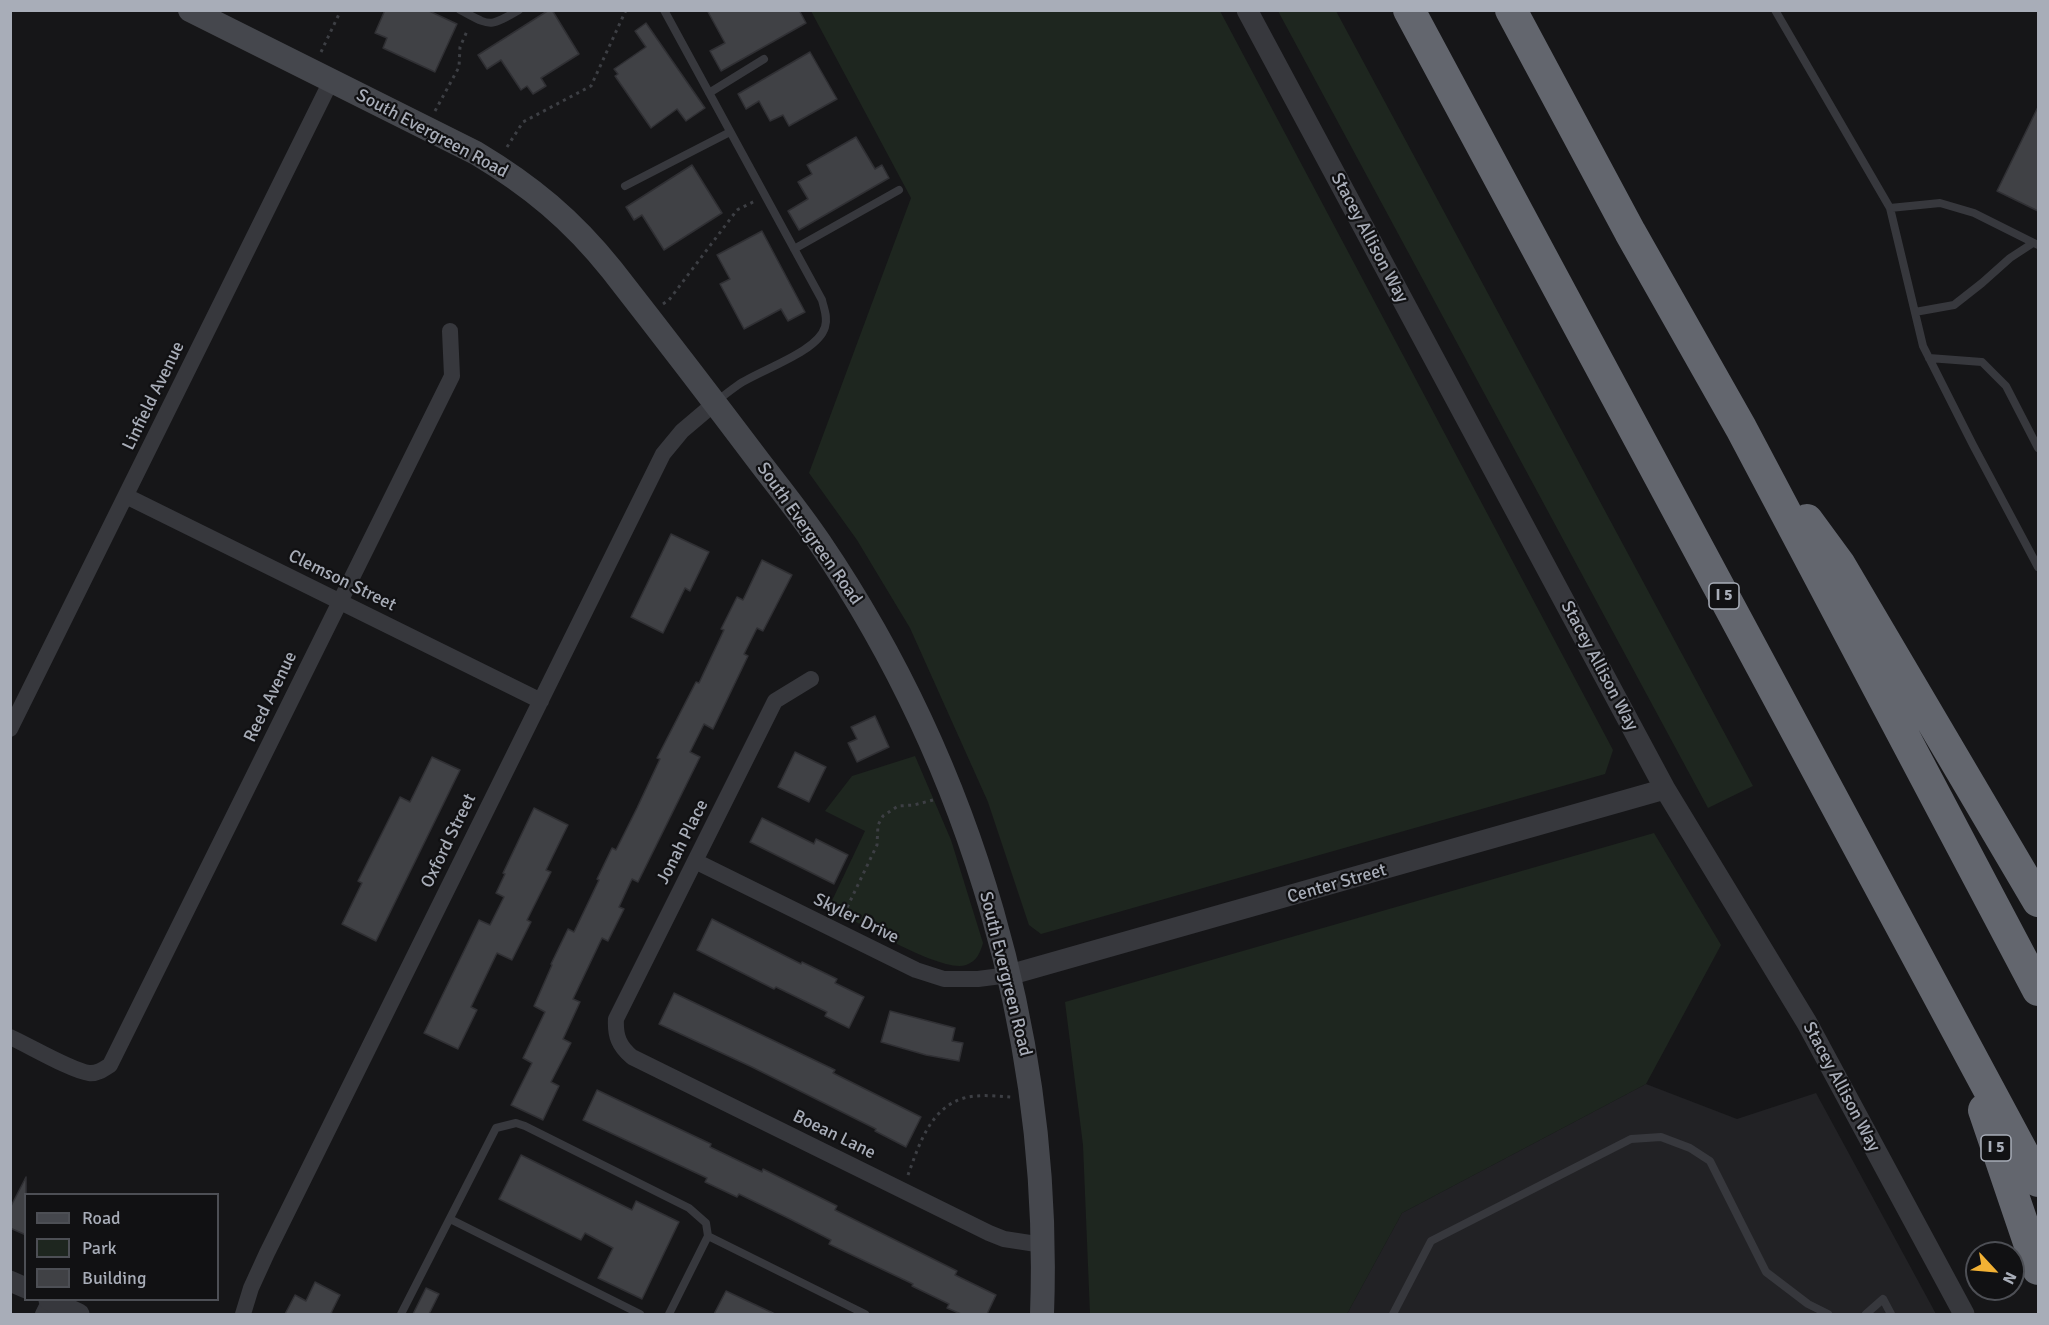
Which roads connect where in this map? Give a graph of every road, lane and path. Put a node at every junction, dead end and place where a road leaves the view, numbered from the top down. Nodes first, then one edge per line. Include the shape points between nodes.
1 (190, 10) edge
2 (341, 10) edge
3 (460, 10) edge
4 (519, 10) edge
5 (626, 10) edge
6 (664, 10) edge
7 (1247, 10) edge
8 (1409, 10) edge
9 (1511, 10) edge
10 (1775, 10) edge
11 (471, 16) junction
12 (764, 59) dead end
13 (321, 76) junction
14 (709, 93) junction
15 (426, 128) junction
16 (730, 132) junction
17 (495, 165) junction
18 (625, 186) dead end
19 (899, 190) dead end
20 (765, 196) junction
21 (1890, 208) junction
22 (2036, 244) edge
23 (794, 249) junction
24 (1915, 312) junction
25 (648, 316) junction
26 (450, 331) dead end
27 (1929, 358) junction
28 (715, 403) junction
29 (1741, 428) junction
30 (2038, 448) edge
31 (126, 496) junction
32 (2038, 567) edge
33 (340, 602) junction
34 (811, 679) dead end
35 (541, 701) junction
36 (10, 729) edge
37 (1665, 789) junction
38 (952, 795) junction
39 (695, 861) junction
40 (2038, 901) edge
41 (836, 931) junction
42 (1009, 975) junction
43 (2038, 990) edge
44 (1956, 1026) junction
45 (10, 1036) edge
46 (618, 1040) joint
47 (1031, 1097) junction
48 (2038, 1181) edge
49 (902, 1190) junction
50 (450, 1219) junction
51 (708, 1236) junction
52 (1043, 1245) junction
53 (2038, 1269) edge
54 (10, 1281) edge
55 (24, 1287) edge
56 (51, 1301) edge
57 (79, 1314) edge
58 (243, 1314) edge
59 (401, 1314) edge
60 (640, 1314) edge
61 (669, 1314) edge
62 (865, 1314) edge
63 (1042, 1314) edge
64 (1393, 1314) edge
65 (1828, 1314) edge
66 (1866, 1314) edge
67 (1891, 1314) edge
68 (1964, 1314) edge

1 - 13 main road, South Evergreen Road
2 - 13 path
3 - 11 lane
4 - 11 lane via 494,24
5 - 17 path via 591,86 522,122
6 - 14 lane
7 - 37 street, Stacey Allison Way
8 - 44 highway, I 5
9 - 29 highway
10 - 21 lane
11 - 15 path via 459,47 459,67
12 - 14 lane
13 - 15 main road, South Evergreen Road
13 - 31 street, Linfield Avenue
14 - 16 lane
15 - 17 main road, South Evergreen Road
16 - 18 lane
16 - 20 lane
17 - 25 main road, South Evergreen Road via 564,216
19 - 23 lane
20 - 23 lane
20 - 25 path via 737,210 669,300
21 - 22 lane via 1940,203 1974,213
21 - 24 lane
22 - 24 lane via 2010,258 1954,305
23 - 28 lane via 822,300 825,328 808,347 739,384
24 - 27 lane
25 - 28 main road, South Evergreen Road
26 - 33 street, Reed Avenue via 452,376
27 - 30 lane via 1982,362 2006,386
27 - 32 lane
28 - 35 street, Oxford Street via 682,430 663,454
28 - 38 main road, South Evergreen Road via 820,542 860,606 902,681
29 - 40 highway via 1840,565
29 - 43 highway
31 - 33 street, Clemson Street
31 - 36 street, Linfield Avenue
33 - 35 street, Clemson Street
33 - 45 street, Reed Avenue via 110,1065 89,1073
34 - 39 street, Jonah Place via 775,701
35 - 58 street, Oxford Street via 267,1253
37 - 42 street, Center Street
37 - 68 street, Stacey Allison Way via 1807,1023
38 - 41 path via 898,806 883,816 878,825 877,845
38 - 42 main road, South Evergreen Road via 991,907
39 - 41 street, Skyler Drive
39 - 46 street, Jonah Place via 616,1019
41 - 42 street, Skyler Drive via 916,970 944,979
42 - 47 main road, South Evergreen Road
44 - 48 highway, I 5
44 - 53 highway, I 5
46 - 49 street, Boean Lane via 633,1057
47 - 49 path via 964,1098 946,1107 921,1138
47 - 52 main road, South Evergreen Road
49 - 52 street, Boean Lane via 1004,1239
50 - 51 lane via 496,1128 516,1124 525,1125 689,1208 706,1223
50 - 59 lane
50 - 60 lane
51 - 61 lane
51 - 62 lane
52 - 63 main road, South Evergreen Road
54 - 55 street
56 - 57 street
64 - 65 lane via 1431,1241 1631,1139 1660,1137 1690,1148 1710,1161 1766,1272
66 - 67 lane via 1883,1299

